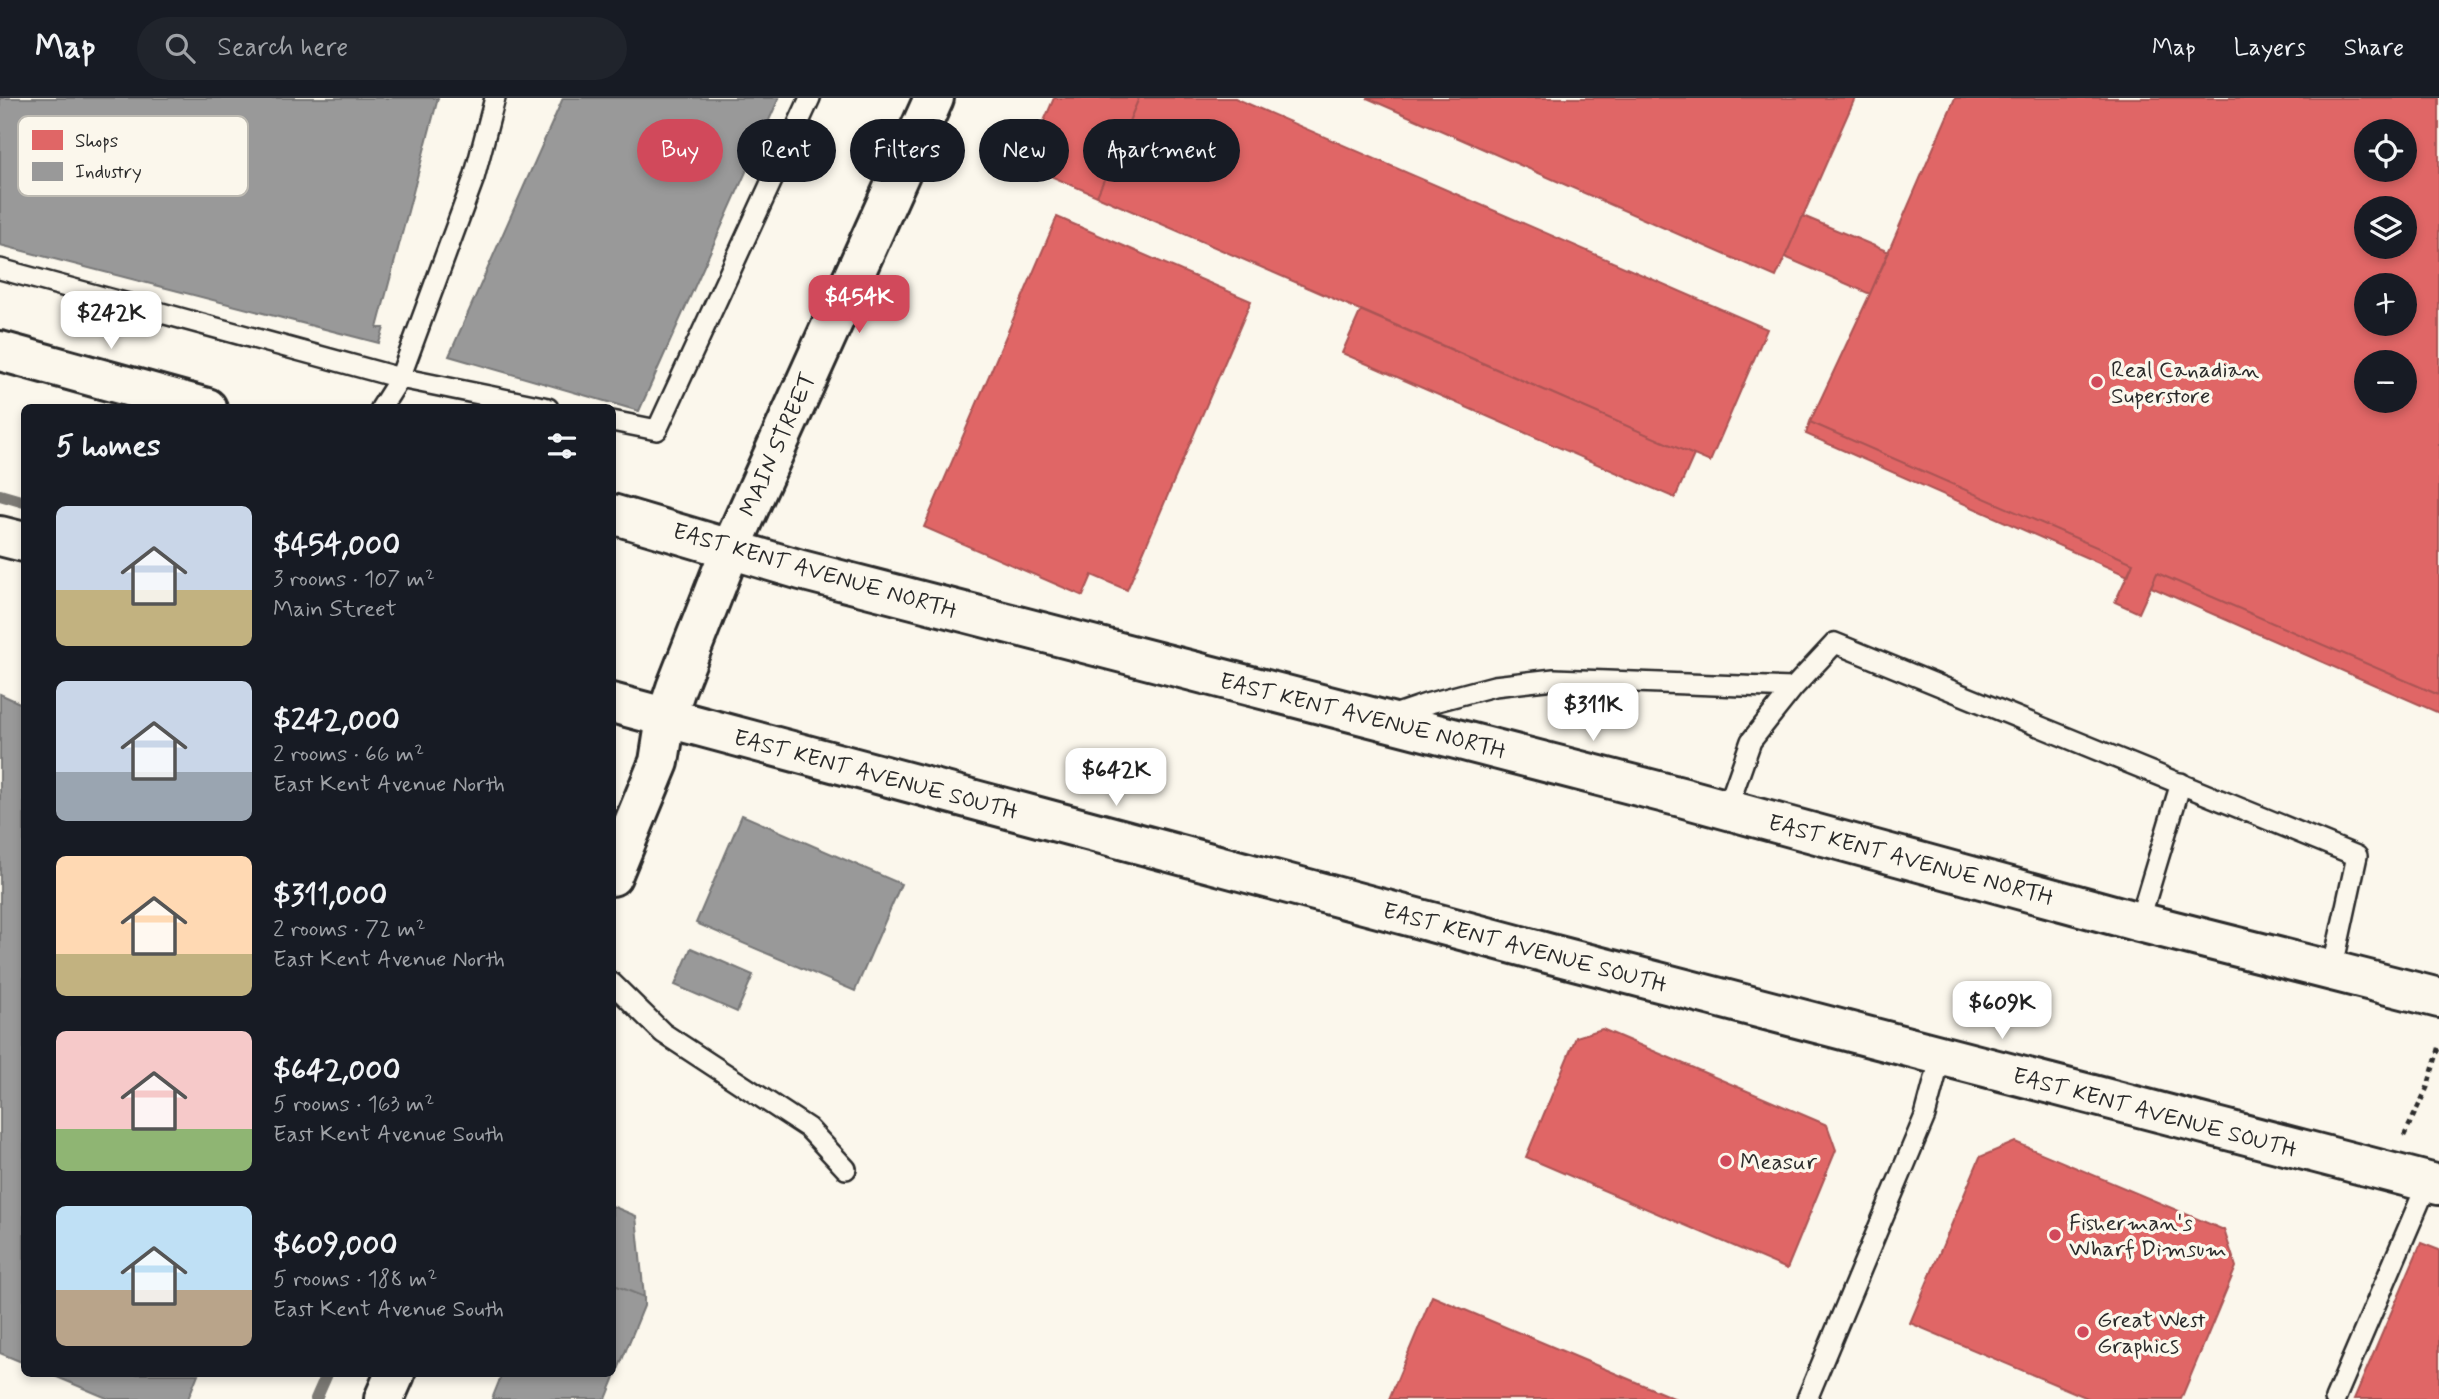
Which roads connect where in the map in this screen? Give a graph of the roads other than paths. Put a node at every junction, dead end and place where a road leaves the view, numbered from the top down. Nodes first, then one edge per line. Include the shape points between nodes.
1 (495, 98) edge
2 (810, 98) edge
3 (934, 98) edge
4 (0, 269) edge
5 (0, 351) edge
6 (400, 378) junction
7 (192, 404) edge
8 (384, 404) edge
9 (528, 404) edge
10 (616, 422) edge
11 (616, 515) edge
12 (0, 536) edge
13 (21, 541) edge
14 (731, 548) junction
15 (1793, 688) junction
16 (616, 704) edge
17 (666, 718) junction
18 (1381, 720) junction
19 (2181, 783) junction
20 (1727, 809) junction
21 (616, 866) edge
22 (2139, 922) junction
23 (2332, 971) junction
24 (616, 987) edge
25 (2439, 998) edge
26 (1941, 1056) junction
27 (846, 1169) dead end
28 (2433, 1184) edge
29 (394, 1377) edge
30 (384, 1399) edge
31 (1807, 1399) edge
32 (2334, 1399) edge

1 - 6 lane via 474,178
2 - 10 lane via 657,430
3 - 14 street, MAIN STREET
4 - 6 lane
5 - 7 street
6 - 8 lane
6 - 9 lane
11 - 14 street, EAST KENT AVENUE NORTH
12 - 13 street
14 - 17 street, MAIN STREET
14 - 18 street, EAST KENT AVENUE NORTH
15 - 18 lane via 1554,679 1494,686
15 - 19 lane via 1835,643
15 - 20 lane via 1751,741
16 - 17 street, EAST KENT AVENUE SOUTH
17 - 21 street, MAIN STREET via 659,762
17 - 26 street, EAST KENT AVENUE SOUTH
18 - 20 street, EAST KENT AVENUE NORTH
19 - 22 lane
19 - 23 lane via 2357,856
20 - 22 street, EAST KENT AVENUE NORTH
22 - 23 street, EAST KENT AVENUE NORTH
23 - 25 street, EAST KENT AVENUE NORTH
24 - 27 lane via 663,1032 808,1128
26 - 28 street, EAST KENT AVENUE SOUTH
26 - 31 lane via 1925,1116
28 - 32 lane
29 - 30 street

